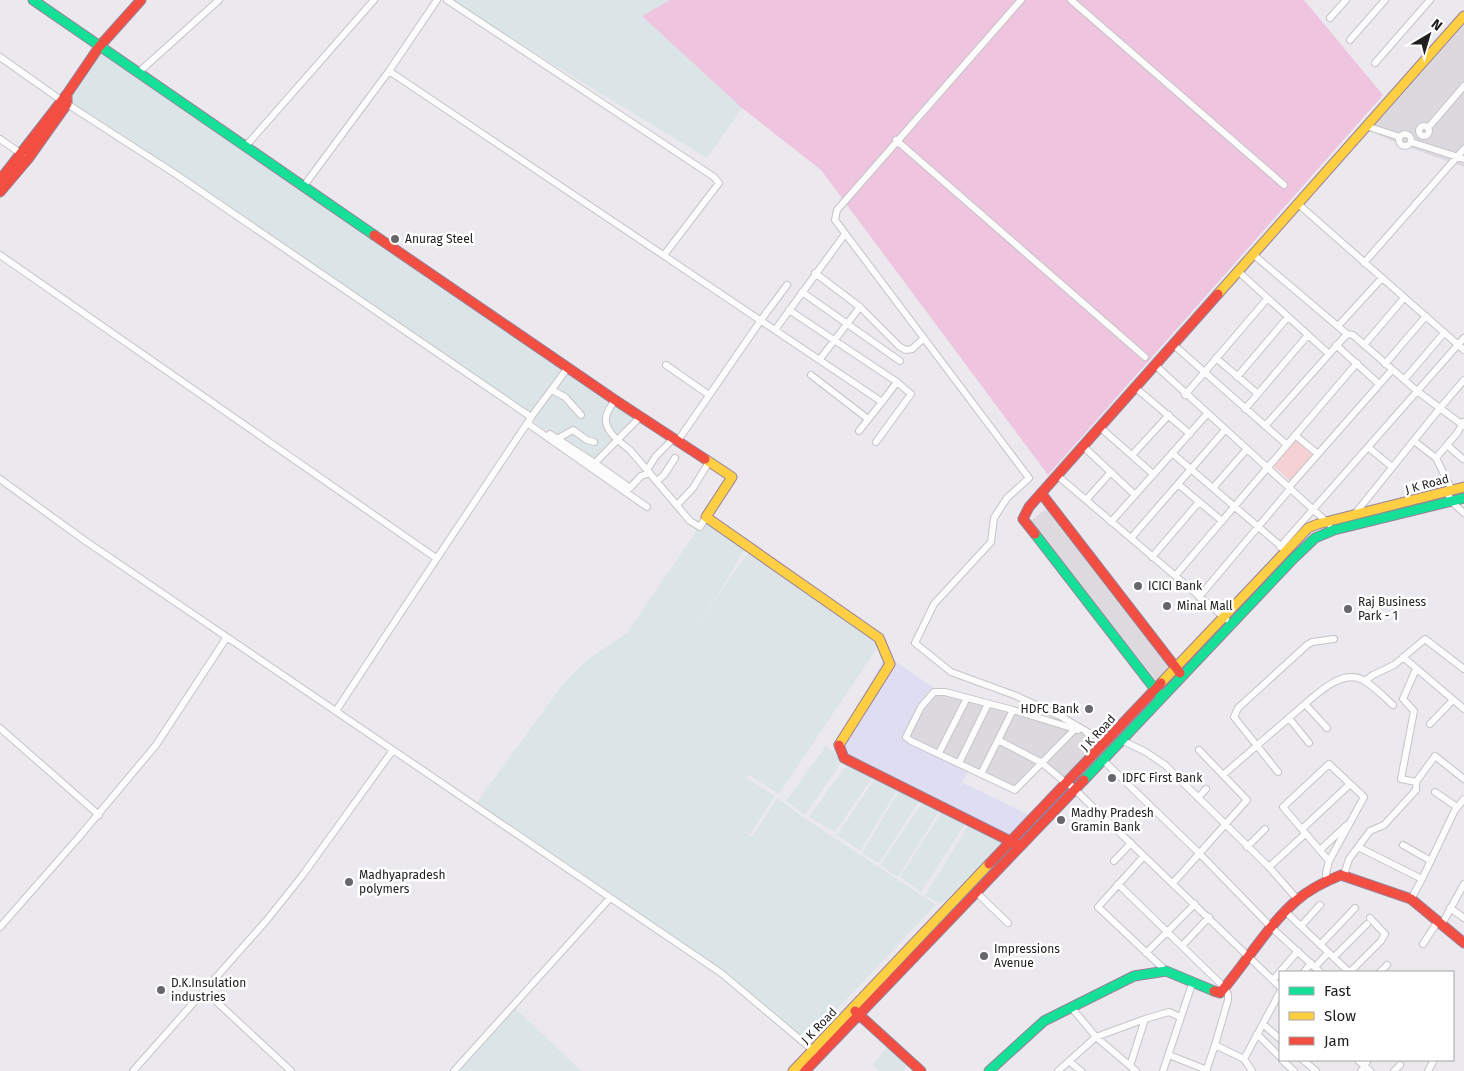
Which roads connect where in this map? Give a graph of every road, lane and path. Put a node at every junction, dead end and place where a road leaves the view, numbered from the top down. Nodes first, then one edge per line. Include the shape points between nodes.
1 (33, 0) edge
2 (141, 0) edge
3 (219, 0) edge
4 (374, 0) edge
5 (437, 0) edge
6 (447, 0) edge
7 (1021, 0) edge
8 (1071, 0) edge
9 (1346, 0) edge
10 (1385, 0) edge
11 (1430, 0) edge
12 (1464, 16) edge
13 (1330, 18) dead end
14 (1464, 20) edge
15 (1350, 40) dead end
16 (99, 47) junction
17 (0, 57) edge
18 (1375, 63) dead end
19 (389, 71) junction
20 (139, 72) junction
21 (1464, 86) edge
22 (65, 99) junction
23 (1368, 126) junction
24 (0, 139) edge
25 (896, 140) junction
26 (1413, 142) junction
27 (245, 147) junction
28 (1464, 149) edge
29 (24, 156) junction
30 (1461, 158) edge
31 (0, 180) edge
32 (1284, 185) dead end
33 (303, 187) junction
34 (0, 192) edge
35 (1299, 204) junction
36 (846, 234) junction
37 (664, 255) junction
38 (0, 256) edge
39 (1255, 256) junction
40 (1364, 263) junction
41 (815, 273) junction
42 (1240, 273) junction
43 (1382, 278) junction
44 (787, 285) dead end
45 (802, 292) junction
46 (1404, 298) junction
47 (1267, 299) junction
48 (860, 308) junction
49 (789, 310) junction
50 (1426, 316) junction
51 (1288, 317) junction
52 (761, 320) junction
53 (848, 324) junction
54 (1338, 326) junction
55 (775, 330) junction
56 (1444, 333) junction
57 (1347, 334) junction
58 (1308, 335) junction
59 (924, 338) junction
60 (1464, 338) edge
61 (834, 341) junction
62 (1336, 345) junction
63 (1364, 345) junction
64 (1458, 345) junction
65 (1175, 346) junction
66 (1464, 350) edge
67 (1329, 354) junction
68 (1145, 357) dead end
69 (1216, 358) junction
70 (820, 359) junction
71 (900, 361) dead end
72 (1357, 363) junction
73 (1385, 364) junction
74 (666, 365) dead end
75 (1156, 366) junction
76 (568, 367) junction
77 (1392, 370) junction
78 (1204, 372) junction
79 (811, 375) dead end
80 (1237, 377) junction
81 (1404, 380) junction
82 (1464, 380) edge
83 (897, 382) junction
84 (1379, 384) junction
85 (1137, 389) junction
86 (552, 390) junction
87 (1417, 391) junction
88 (1258, 394) junction
89 (709, 395) junction
90 (1185, 395) junction
91 (614, 400) junction
92 (882, 402) junction
93 (1440, 408) junction
94 (1246, 409) junction
95 (1207, 414) junction
96 (581, 415) dead end
97 (1168, 415) junction
98 (641, 416) junction
99 (531, 417) junction
100 (868, 419) junction
101 (527, 423) junction
102 (1463, 424) edge
103 (1265, 426) junction
104 (1102, 429) junction
105 (859, 430) dead end
106 (1225, 430) junction
107 (1190, 434) junction
108 (1295, 435) junction
109 (553, 438) junction
110 (675, 440) junction
111 (1414, 441) junction
112 (594, 442) dead end
113 (618, 442) junction
114 (876, 442) dead end
115 (1287, 444) junction
116 (1447, 446) junction
117 (1368, 447) junction
118 (1085, 448) junction
119 (1247, 450) junction
120 (1172, 453) junction
121 (1318, 454) junction
122 (1132, 456) junction
123 (674, 458) dead end
124 (1436, 458) junction
125 (1463, 459) edge
126 (709, 462) junction
127 (593, 466) junction
128 (1392, 467) junction
129 (1267, 468) junction
130 (1191, 469) junction
131 (648, 472) junction
132 (1111, 472) junction
133 (1153, 474) junction
134 (1059, 477) junction
135 (0, 479) edge
136 (657, 481) junction
137 (1178, 484) junction
138 (1464, 487) edge
139 (1213, 488) junction
140 (1290, 488) junction
141 (1450, 491) junction
142 (1135, 494) junction
143 (1042, 495) junction
144 (1464, 498) edge
145 (1086, 500) junction
146 (1451, 501) junction
147 (1199, 502) junction
148 (677, 505) junction
149 (1234, 506) junction
150 (647, 507) dead end
151 (1313, 509) junction
152 (1464, 514) edge
153 (1354, 516) junction
154 (706, 518) junction
155 (1222, 521) junction
156 (1111, 522) junction
157 (1326, 522) junction
158 (1258, 527) junction
159 (1311, 527) junction
160 (1334, 530) junction
161 (1317, 537) junction
162 (1131, 538) junction
163 (1283, 549) junction
164 (1152, 557) junction
165 (436, 558) junction
166 (1175, 576) junction
167 (1199, 597) junction
168 (1227, 621) junction
169 (227, 637) junction
170 (1334, 639) dead end
171 (1403, 657) junction
172 (1416, 669) junction
173 (1464, 669) edge
174 (1179, 672) junction
175 (1365, 682) junction
176 (1158, 694) junction
177 (967, 698) junction
178 (1453, 700) junction
179 (988, 704) junction
180 (1305, 704) junction
181 (1393, 705) dead end
182 (1464, 709) edge
183 (1013, 710) junction
184 (336, 711) junction
185 (1289, 718) junction
186 (1430, 724) dead end
187 (0, 728) edge
188 (1327, 728) dead end
189 (1075, 729) junction
190 (1090, 734) junction
191 (998, 740) junction
192 (1108, 740) junction
193 (1121, 740) junction
194 (1309, 743) dead end
195 (1257, 745) junction
196 (393, 750) junction
197 (1198, 750) dead end
198 (939, 753) junction
199 (1103, 760) junction
200 (959, 763) junction
201 (1042, 763) junction
202 (1278, 772) dead end
203 (981, 774) junction
204 (1223, 775) junction
205 (1464, 779) edge
206 (1416, 782) junction
207 (1350, 784) junction
208 (1070, 785) junction
209 (1206, 789) dead end
210 (1435, 792) dead end
211 (1198, 798) junction
212 (1464, 799) edge
213 (1457, 807) junction
214 (99, 814) junction
215 (1352, 820) junction
216 (1225, 824) junction
217 (1265, 829) dead end
218 (1304, 832) junction
219 (1131, 843) junction
220 (1016, 844) junction
221 (1403, 845) dead end
222 (1248, 846) junction
223 (1358, 847) junction
224 (1320, 850) junction
225 (1200, 853) junction
226 (1144, 856) junction
227 (1329, 860) junction
228 (1114, 861) dead end
229 (1431, 861) junction
230 (1268, 867) junction
231 (1344, 875) junction
232 (1422, 879) junction
233 (1327, 881) junction
234 (1173, 882) junction
235 (1118, 884) junction
236 (1464, 884) edge
237 (976, 892) junction
238 (610, 898) junction
239 (1411, 899) junction
240 (1298, 900) junction
241 (1195, 904) junction
242 (1320, 904) dead end
243 (1355, 908) dead end
244 (1450, 908) junction
245 (1286, 912) junction
246 (1209, 917) junction
247 (1464, 918) edge
248 (1440, 922) junction
249 (1008, 923) dead end
250 (1301, 926) junction
251 (0, 927) edge
252 (1272, 928) junction
253 (1168, 932) junction
254 (1464, 943) edge
255 (1320, 944) junction
256 (1422, 944) dead end
257 (1182, 946) junction
258 (1298, 951) junction
259 (1146, 953) junction
260 (1328, 953) junction
261 (1249, 958) junction
262 (1334, 958) junction
263 (1387, 965) dead end
264 (1315, 968) edge
265 (1166, 971) junction
266 (1281, 971) edge
267 (1348, 971) edge
268 (1350, 971) edge
269 (1381, 971) edge
270 (1279, 973) edge
271 (1193, 980) junction
272 (1273, 980) junction
273 (1279, 986) edge
274 (1225, 988) junction
275 (205, 992) junction
276 (1279, 994) edge
277 (1071, 1007) junction
278 (856, 1012) junction
279 (1180, 1017) junction
280 (1145, 1019) junction
281 (1263, 1024) junction
282 (1257, 1034) junction
283 (1096, 1037) junction
284 (1279, 1038) edge
285 (1216, 1045) junction
286 (817, 1053) junction
287 (1169, 1055) junction
288 (1279, 1057) edge
289 (1244, 1059) junction
290 (1069, 1061) junction
291 (1283, 1061) edge
292 (1304, 1061) edge
293 (1400, 1065) dead end
294 (1130, 1066) junction
295 (1206, 1070) edge
296 (1314, 1070) edge
297 (133, 1071) edge
298 (291, 1071) edge
299 (454, 1071) edge
300 (793, 1071) edge
301 (806, 1071) edge
302 (921, 1071) edge
303 (989, 1071) edge
304 (1058, 1071) edge
305 (1081, 1071) edge
306 (1136, 1071) edge
307 (1163, 1071) edge
308 (1252, 1071) edge
309 (1294, 1071) edge
310 (1394, 1071) edge

1 - 16 street
2 - 16 street
3 - 20 street
4 - 27 street
5 - 19 street
6 - 37 street via 714,177 718,183
7 - 25 street
8 - 32 street
9 - 13 street
10 - 15 street
11 - 18 street
12 - 23 street
14 - 23 street
16 - 20 street
16 - 22 street
17 - 22 street
19 - 33 street
19 - 37 street
20 - 27 street
21 - 26 street via 1428,128 1421,126
22 - 29 street
22 - 99 street
23 - 26 street via 1400,138 1408,134
23 - 35 street
24 - 29 street
25 - 36 street via 836,210 835,220
25 - 68 street
26 - 30 street
27 - 33 street
28 - 30 street
29 - 31 street
29 - 34 street
30 - 40 street
33 - 76 street
35 - 39 street
35 - 40 street
35 - 75 street
36 - 41 street
36 - 59 street
37 - 52 street
38 - 165 street
39 - 42 street
39 - 54 street
40 - 43 street
41 - 45 street
41 - 48 street
42 - 47 street
42 - 65 street
43 - 46 street
43 - 54 street
44 - 52 street
45 - 49 street
45 - 53 street
46 - 50 street
46 - 63 street
47 - 51 street
47 - 69 street
48 - 53 street
48 - 59 street via 906,350
49 - 55 street
49 - 61 street
50 - 56 street
50 - 73 street
51 - 58 street
51 - 80 street
52 - 55 street
52 - 89 street
53 - 61 street
53 - 71 street
54 - 57 street
55 - 70 street
56 - 64 street
56 - 81 street
57 - 62 street
57 - 63 street
58 - 67 street
58 - 88 street
59 - 190 street via 1029,478 1007,498 994,518 991,542 934,604 915,644 951,672 1045,709
60 - 64 street
61 - 70 street
61 - 83 street
62 - 67 street
62 - 72 street
63 - 73 street
64 - 66 street
64 - 87 street
65 - 75 street
65 - 78 street
67 - 103 street
69 - 78 street
69 - 80 street
70 - 92 street
72 - 84 street
72 - 108 street
73 - 77 street
74 - 89 street
75 - 85 street
75 - 90 street
75 - 143 street
76 - 86 street
76 - 91 street
77 - 81 street
77 - 84 street
78 - 90 street
78 - 94 street
79 - 100 street
80 - 88 street
81 - 87 street
82 - 93 street
83 - 92 street
83 - 114 street via 911,394
84 - 121 street
85 - 97 street
85 - 104 street
86 - 96 street via 566,397
86 - 99 street
87 - 93 street
87 - 117 street
88 - 94 street
89 - 110 street
90 - 95 street
91 - 98 street
91 - 113 street via 606,416 606,424
92 - 100 street
93 - 102 street
93 - 111 street
94 - 103 street
95 - 106 street
95 - 107 street
97 - 107 street
97 - 122 street
98 - 110 street
98 - 113 street
99 - 101 street
100 - 105 street
101 - 109 street
101 - 165 street
102 - 116 street
103 - 115 street
104 - 118 street
104 - 122 street
106 - 119 street
106 - 130 street
107 - 120 street
108 - 115 street
108 - 121 street
109 - 112 street via 573,430
109 - 127 street
110 - 126 street
110 - 131 street via 656,456
111 - 124 street
111 - 128 street
113 - 127 street
113 - 131 street via 630,450
115 - 129 street
116 - 124 street
116 - 125 street
117 - 128 street
117 - 151 street
118 - 132 street
118 - 134 street
119 - 129 street
119 - 139 street
120 - 130 street
120 - 133 street
121 - 140 street
122 - 133 street
123 - 136 street
124 - 141 street
126 - 148 street via 693,488
126 - 154 street via 732,477
127 - 131 street via 630,488
127 - 150 street
128 - 153 street
129 - 140 street
129 - 149 street
130 - 137 street
130 - 139 street
131 - 136 street
132 - 142 street
132 - 145 street
133 - 142 street
134 - 143 street
134 - 145 street
135 - 169 street
136 - 148 street
137 - 147 street
137 - 162 street
138 - 141 street, J K Road
139 - 149 street
140 - 151 street
140 - 158 street
141 - 146 street
141 - 153 street, J K Road
142 - 156 street
143 - 174 street
143 - 176 street via 1023,519
144 - 146 street, J K Road
145 - 156 street
146 - 152 street
146 - 160 street, J K Road
147 - 155 street
147 - 164 street
148 - 154 street via 700,528
149 - 155 street
149 - 158 street
151 - 157 street
151 - 163 street
153 - 157 street, J K Road
154 - 220 street via 880,638 890,664 838,746 844,758
155 - 166 street
156 - 162 street
157 - 159 street, J K Road
157 - 160 street
158 - 163 street
158 - 167 street
159 - 161 street
159 - 163 street, J K Road
160 - 161 street, J K Road
161 - 168 street, J K Road
162 - 164 street
163 - 168 street, J K Road
164 - 166 street
165 - 184 street
166 - 167 street
167 - 168 street
168 - 174 street, J K Road
169 - 184 street
169 - 214 street via 156,745
170 - 195 street via 1307,645 1238,708 1234,717
171 - 172 street
171 - 173 street via 1425,639
171 - 175 street
172 - 178 street
172 - 206 street via 1404,699 1414,711 1401,779
174 - 176 street, J K Road
175 - 180 street via 1352,678 1332,682
175 - 181 street
176 - 192 street, J K Road
176 - 193 street, J K Road
177 - 179 street
177 - 198 street
177 - 198 street via 934,692 908,730 906,737 911,741
178 - 182 street
178 - 186 street
179 - 183 street
179 - 200 street
180 - 185 street
180 - 188 street
183 - 189 street
183 - 191 street
184 - 196 street
185 - 194 street
185 - 195 street
187 - 214 street
189 - 190 street
189 - 201 street
190 - 192 street
191 - 201 street
191 - 203 street
192 - 208 street, J K Road
193 - 199 street, J K Road
193 - 211 street via 1165,765
195 - 202 street
195 - 204 street
196 - 238 street
196 - 275 street via 278,906
197 - 204 street
198 - 200 street
199 - 208 street, J K Road
199 - 225 street
200 - 203 street
201 - 203 street via 1015,790
201 - 208 street
204 - 216 street via 1247,800
205 - 206 street via 1435,756
206 - 223 street via 1416,790 1384,825 1370,831
207 - 215 street via 1364,798
207 - 218 street
207 - 218 street via 1329,764 1283,807
208 - 219 street
208 - 220 street, J K Road
209 - 211 street
210 - 213 street
211 - 216 street
212 - 213 street
213 - 229 street
214 - 251 street
215 - 224 street
215 - 227 street
216 - 222 street
216 - 225 street
217 - 222 street
218 - 224 street
218 - 230 street
219 - 226 street
219 - 228 street
220 - 237 street, J K Road
220 - 278 street, J K Road
221 - 229 street
222 - 230 street
223 - 231 street
223 - 232 street
224 - 227 street
225 - 234 street
225 - 252 street
226 - 234 street
226 - 235 street
227 - 233 street
229 - 232 street
230 - 240 street
231 - 233 street
231 - 239 street
232 - 239 street
233 - 240 street
234 - 241 street
235 - 253 street
235 - 259 street via 1098,907
236 - 244 street
237 - 249 street
237 - 278 street, J K Road
238 - 286 street via 721,973
238 - 299 street
239 - 248 street
240 - 245 street
241 - 246 street
241 - 253 street
242 - 250 street
243 - 255 street
244 - 247 street
244 - 248 street
245 - 250 street
245 - 252 street
246 - 257 street
246 - 261 street
248 - 254 street
248 - 256 street
250 - 255 street
252 - 258 street
252 - 261 street
253 - 257 street
253 - 259 street
255 - 260 street
257 - 274 street
258 - 264 street
258 - 266 street
259 - 265 street
260 - 262 street
260 - 264 street
261 - 272 street
261 - 274 street
262 - 267 street
262 - 268 street via 1368,921 1384,934 1381,941
263 - 269 street
265 - 271 street
265 - 277 street via 1134,976
270 - 272 street
271 - 274 street via 1220,993
271 - 279 street
272 - 273 street
274 - 285 street via 1228,1000
275 - 297 street
275 - 298 street
276 - 281 street
277 - 283 street
277 - 303 street via 1044,1021
278 - 286 street, J K Road
278 - 302 street
279 - 280 street via 1169,1012
279 - 287 street
280 - 283 street
280 - 294 street
281 - 282 street
281 - 284 street
282 - 288 street
282 - 289 street
283 - 290 street
283 - 294 street
285 - 289 street
285 - 295 street
286 - 300 street, J K Road
286 - 301 street, J K Road
287 - 295 street
287 - 307 street
289 - 308 street
290 - 304 street
290 - 305 street
291 - 309 street
292 - 296 street
293 - 310 street
294 - 306 street

